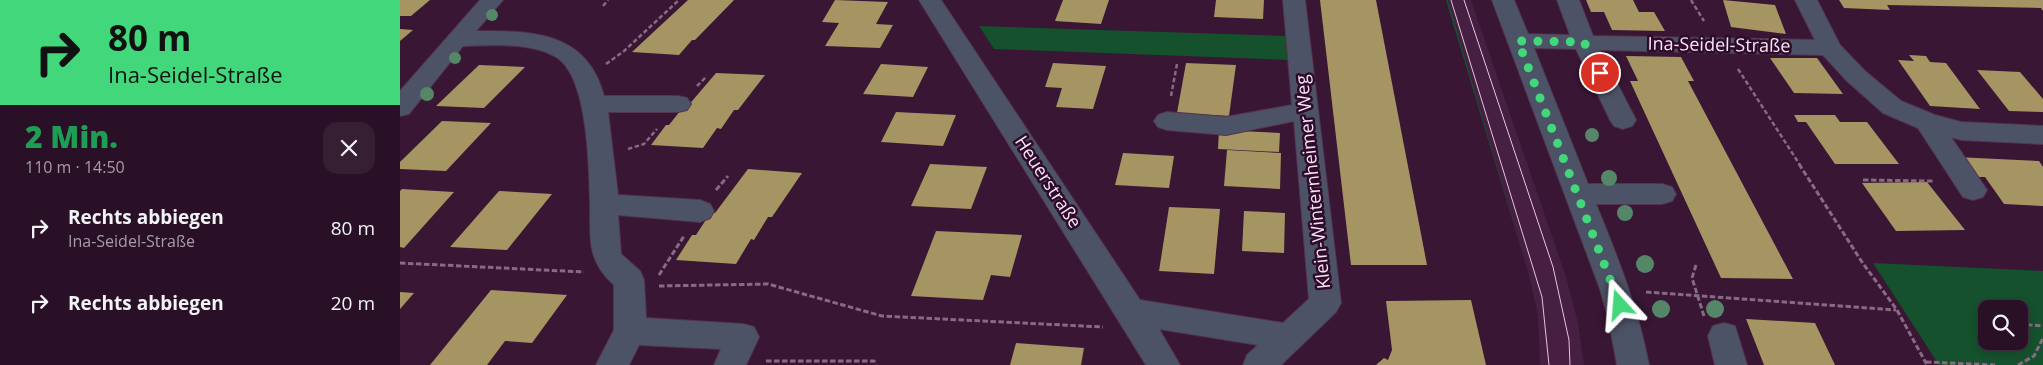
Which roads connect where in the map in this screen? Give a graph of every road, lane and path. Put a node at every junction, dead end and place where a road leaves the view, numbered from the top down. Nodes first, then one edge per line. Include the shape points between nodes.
1 (492, 0) edge
2 (608, 0) edge
3 (679, 0) edge
4 (930, 0) edge
5 (1294, 0) edge
6 (1503, 0) edge
7 (1568, 0) edge
8 (1691, 0) edge
9 (1806, 0) edge
10 (603, 6) dead end
11 (456, 39) junction
12 (1518, 41) junction
13 (1584, 42) junction
14 (1722, 44) junction
15 (1830, 48) junction
16 (1177, 64) dead end
17 (585, 79) junction
18 (592, 104) junction
19 (678, 104) dead end
20 (400, 108) edge
21 (1305, 110) junction
22 (1623, 120) dead end
23 (1167, 121) joint
24 (1927, 122) junction
25 (2043, 135) edge
26 (1863, 180) dead end
27 (1969, 186) joint
28 (1577, 194) junction
29 (1662, 194) dead end
30 (604, 204) junction
31 (700, 211) dead end
32 (400, 264) edge
33 (1696, 265) dead end
34 (589, 272) dead end
35 (666, 286) dead end
36 (1641, 291) dead end
37 (1696, 295) junction
38 (1897, 310) junction
39 (1122, 320) junction
40 (2028, 325) edge
41 (2043, 326) edge
42 (630, 331) junction
43 (1288, 337) junction
44 (2043, 338) edge
45 (1728, 351) edge
46 (731, 363) edge
47 (1927, 364) edge
48 (612, 365) edge
49 (876, 365) edge
50 (1164, 365) edge
51 (1259, 365) edge
52 (1633, 365) edge
53 (1995, 365) edge
54 (2018, 365) edge

1 - 11 street
2 - 10 path
3 - 17 path via 624,52
4 - 39 street, Heuerstraße
5 - 21 street, Klein-Winternheimer Weg
6 - 12 street
7 - 13 street
8 - 14 path
9 - 15 street
11 - 17 street via 508,38 559,49 577,61
11 - 20 street
12 - 13 street, Ina-Seidel-Straße
12 - 28 street
13 - 14 street, Ina-Seidel-Straße
13 - 22 street
14 - 15 street, Ina-Seidel-Straße
14 - 38 path via 1862,262
15 - 24 street via 1892,107
16 - 23 path
17 - 18 street
18 - 19 street
18 - 30 street via 602,157
21 - 23 street via 1226,126
21 - 43 street, Klein-Winternheimer Weg via 1325,303
24 - 25 street via 1961,131
24 - 27 street
26 - 27 path
28 - 29 street
28 - 52 street via 1615,289
30 - 31 street
30 - 42 street via 607,258 629,280
32 - 34 path
33 - 37 path via 1692,278
35 - 39 path via 768,284 882,316
36 - 37 path
37 - 38 path
37 - 45 path via 1702,315
38 - 47 path
39 - 43 street
39 - 50 street, Heuerstraße
40 - 41 path
42 - 46 street via 743,337
42 - 48 street
43 - 51 street, Klein-Winternheimer Weg
44 - 54 path via 2034,356
46 - 49 path via 874,361
47 - 53 path

